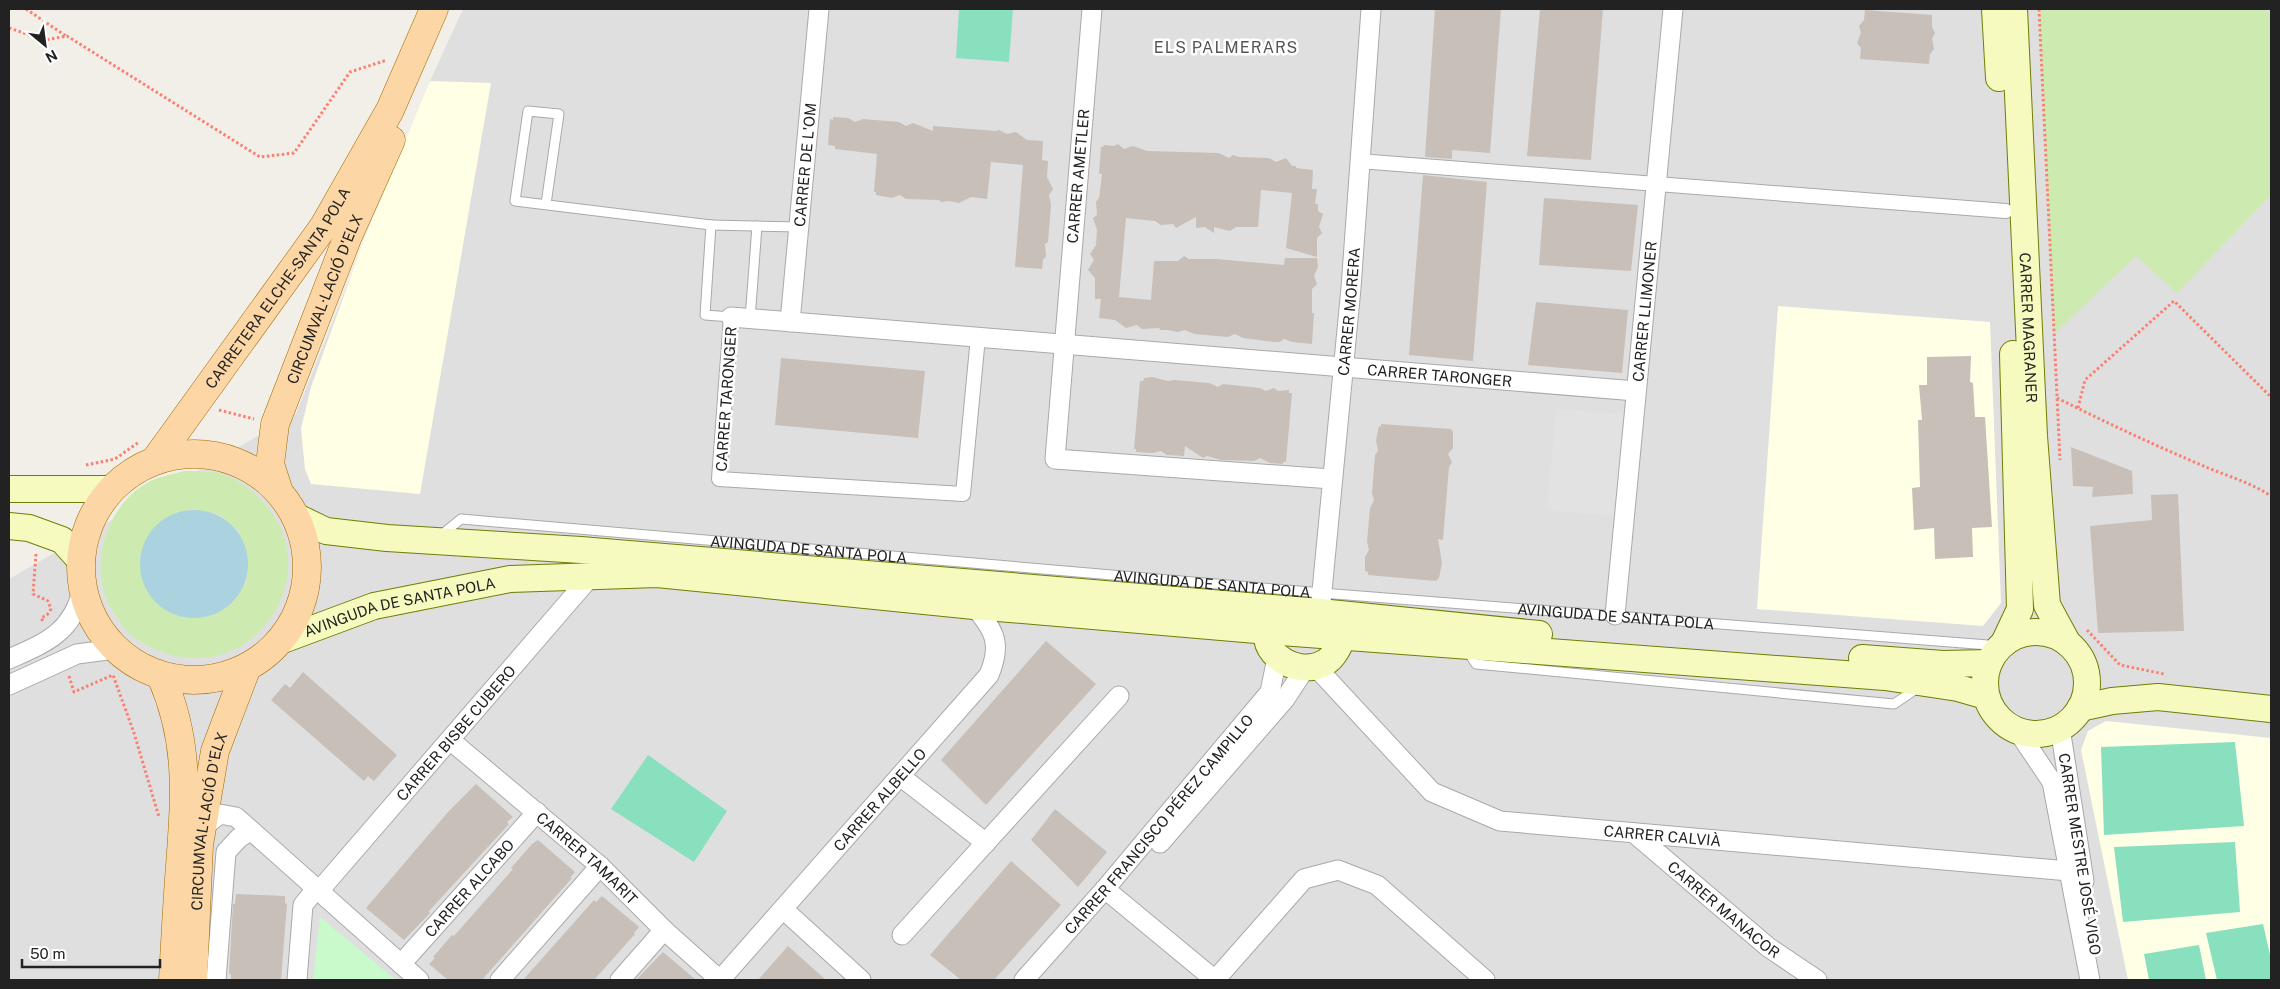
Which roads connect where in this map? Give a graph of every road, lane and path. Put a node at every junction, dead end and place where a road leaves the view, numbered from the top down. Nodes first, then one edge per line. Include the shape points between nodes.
1 (26, 9) edge
2 (434, 9) edge
3 (450, 9) edge
4 (819, 9) edge
5 (1092, 9) edge
6 (1371, 9) edge
7 (1673, 9) edge
8 (1995, 9) edge
9 (2014, 9) edge
10 (2039, 9) edge
11 (9, 28) edge
12 (67, 36) junction
13 (414, 54) junction
14 (396, 112) junction
15 (1359, 161) junction
16 (1658, 182) junction
17 (546, 204) junction
18 (2006, 211) junction
19 (711, 224) junction
20 (757, 226) junction
21 (799, 227) junction
22 (731, 317) junction
23 (750, 318) junction
24 (790, 322) junction
25 (978, 337) junction
26 (1064, 344) junction
27 (1342, 367) junction
28 (1636, 391) junction
29 (2271, 396) edge
30 (2057, 398) junction
31 (2078, 408) junction
32 (156, 459) junction
33 (2060, 465) dead end
34 (1332, 479) junction
35 (9, 489) edge
36 (110, 489) junction
37 (278, 489) junction
38 (2271, 496) edge
39 (297, 517) junction
40 (9, 526) edge
41 (39, 531) junction
42 (80, 560) junction
43 (591, 576) junction
44 (82, 591) junction
45 (1321, 603) junction
46 (974, 606) junction
47 (1615, 615) junction
48 (1268, 631) junction
49 (2075, 633) junction
50 (53, 637) junction
51 (1344, 637) junction
52 (280, 641) junction
53 (115, 650) junction
54 (1998, 651) junction
55 (1277, 658) junction
56 (9, 659) edge
57 (63, 660) junction
58 (247, 667) junction
59 (1310, 667) junction
60 (2085, 673) junction
61 (161, 676) junction
62 (9, 685) edge
63 (2163, 686) junction
64 (1119, 696) dead end
65 (1986, 696) junction
66 (2080, 708) junction
67 (2271, 709) edge
68 (2060, 728) junction
69 (2017, 730) junction
70 (450, 740) junction
71 (900, 776) junction
72 (538, 812) junction
73 (160, 820) dead end
74 (250, 831) junction
75 (1634, 833) junction
76 (986, 843) junction
77 (199, 845) junction
78 (600, 866) junction
79 (2069, 871) junction
80 (318, 890) junction
81 (1109, 893) junction
82 (783, 909) junction
83 (664, 930) junction
84 (902, 935) dead end
85 (401, 964) junction
86 (173, 980) edge
87 (193, 980) edge
88 (216, 980) edge
89 (297, 980) edge
90 (419, 980) edge
91 (500, 980) edge
92 (620, 980) edge
93 (720, 980) edge
94 (861, 980) edge
95 (1024, 980) edge
96 (1041, 980) edge
97 (1215, 980) edge
98 (1485, 980) edge
99 (1818, 980) edge
100 (2090, 980) edge
101 (2101, 980) edge

1 - 12 path
2 - 13 main road
3 - 14 main road
4 - 21 street, CARRER DE L'OM
5 - 26 street, CARRER AMETLER
6 - 15 street, CARRER MORERA
7 - 16 street, CARRER LLIMONER
8 - 18 main road, CARRER MAGRANER
9 - 49 main road, CARRER MAGRANER via 2034,436 2047,605
10 - 30 path
11 - 12 path via 45,40
12 - 13 path via 260,157 294,153 350,72
13 - 14 main road
14 - 32 main road, CARRETERA ELCHE-SANTA POLA via 324,226
14 - 37 main road, CIRCUMVAL·LACIÓ D'ELX via 274,424 270,464
15 - 16 street
15 - 27 street, CARRER MORERA
16 - 18 street
16 - 28 street, CARRER LLIMONER
17 - 17 lane via 515,201 528,111 559,114
17 - 19 lane
18 - 54 main road, CARRER MAGRANER via 2020,609
19 - 20 lane
19 - 22 lane via 705,315
20 - 21 lane
20 - 23 lane
21 - 24 street, CARRER DE L'OM
22 - 23 street, CARRER TARONGER
22 - 25 street, CARRER TARONGER via 719,479 963,494
23 - 24 street, CARRER TARONGER
24 - 25 street, CARRER TARONGER
25 - 26 street, CARRER TARONGER
26 - 27 street, CARRER TARONGER
26 - 34 street via 1055,459
27 - 28 street, CARRER TARONGER
27 - 34 street, CARRER MORERA
28 - 47 street, CARRER LLIMONER
29 - 31 path via 2174,301 2085,380
30 - 31 path
30 - 33 path
31 - 38 path via 2115,428
32 - 36 main road via 131,472
32 - 37 main road via 188,453 222,456 252,468
34 - 45 street, CARRER MORERA
35 - 36 main road
36 - 42 main road via 89,522
37 - 39 main road
39 - 45 main road, AVINGUDA DE SANTA POLA via 326,531 432,542
39 - 52 main road via 307,549 307,582 298,613
40 - 41 main road
41 - 42 main road via 62,540
41 - 50 path via 33,594 48,602 51,609 41,618
42 - 44 main road
43 - 46 main road, AVINGUDA DE SANTA POLA via 657,574
43 - 52 main road, AVINGUDA DE SANTA POLA via 510,579 374,606
43 - 70 street, CARRER BISBE CUBERO
44 - 50 street via 72,619
44 - 53 main road via 95,623
45 - 47 lane, AVINGUDA DE SANTA POLA
45 - 48 main road, AVINGUDA DE SANTA POLA via 1281,619
45 - 51 main road, AVINGUDA DE SANTA POLA via 1339,624
45 - 54 main road, AVINGUDA DE SANTA POLA via 1623,642 1943,664
46 - 48 main road, AVINGUDA DE SANTA POLA
46 - 71 street, CARRER ALBELLO via 996,638 996,658 989,675
47 - 54 lane, AVINGUDA DE SANTA POLA
48 - 51 main road, AVINGUDA DE SANTA POLA
48 - 55 main road via 1269,644
49 - 54 main road via 2026,632
49 - 60 main road via 2077,652
49 - 63 path via 2092,637 2120,665
50 - 56 street
51 - 59 main road via 1326,662
51 - 65 main road, AVINGUDA DE SANTA POLA via 1885,678
52 - 58 main road
53 - 57 street via 77,654
53 - 61 main road
54 - 65 main road via 1985,684
55 - 59 main road via 1296,668
55 - 81 street, CARRER FRANCISCO PÉREZ CAMPILLO via 1270,692
57 - 62 street
57 - 73 path via 74,692 113,675
58 - 61 main road via 219,678 190,680
58 - 77 main road, CIRCUMVAL·LACIÓ D'ELX via 215,751
59 - 75 street, CARRER CALVIÀ via 1432,792 1500,821
59 - 81 street, CARRER FRANCISCO PÉREZ CAMPILLO via 1285,699
60 - 63 main road via 2117,688
60 - 66 main road via 2087,687
61 - 86 main road, CIRCUMVAL·LACIÓ D'ELX via 180,729 184,767
63 - 66 main road
63 - 67 main road
64 - 76 street
65 - 69 main road via 2002,722
66 - 68 main road
68 - 69 main road via 2043,733
68 - 101 street, CARRER MESTRE JOSÉ VIGO
69 - 79 street, CARRER MESTRE JOSÉ VIGO via 2052,782
70 - 72 street, CARRER TAMARIT
70 - 80 street, CARRER BISBE CUBERO
71 - 76 street
71 - 82 street, CARRER ALBELLO
72 - 78 street, CARRER TAMARIT
72 - 85 street, CARRER ALCABO
74 - 77 street via 236,817 220,814 207,824
74 - 80 street
74 - 88 street via 226,852
75 - 79 street, CARRER CALVIÀ
75 - 99 street, CARRER MANACOR via 1768,947
76 - 84 street
77 - 87 main road, CIRCUMVAL·LACIÓ D'ELX
78 - 83 street, CARRER TAMARIT
78 - 91 street
79 - 100 street, CARRER MESTRE JOSÉ VIGO
80 - 85 street
80 - 89 street, CARRER BISBE CUBERO via 303,905
81 - 95 street, CARRER FRANCISCO PÉREZ CAMPILLO
81 - 96 street, CARRER FRANCISCO PÉREZ CAMPILLO
81 - 97 street
82 - 93 street, CARRER ALBELLO
82 - 94 street
83 - 92 street
83 - 93 street, CARRER TAMARIT
85 - 90 street
97 - 98 street via 1304,879 1338,870 1377,885

